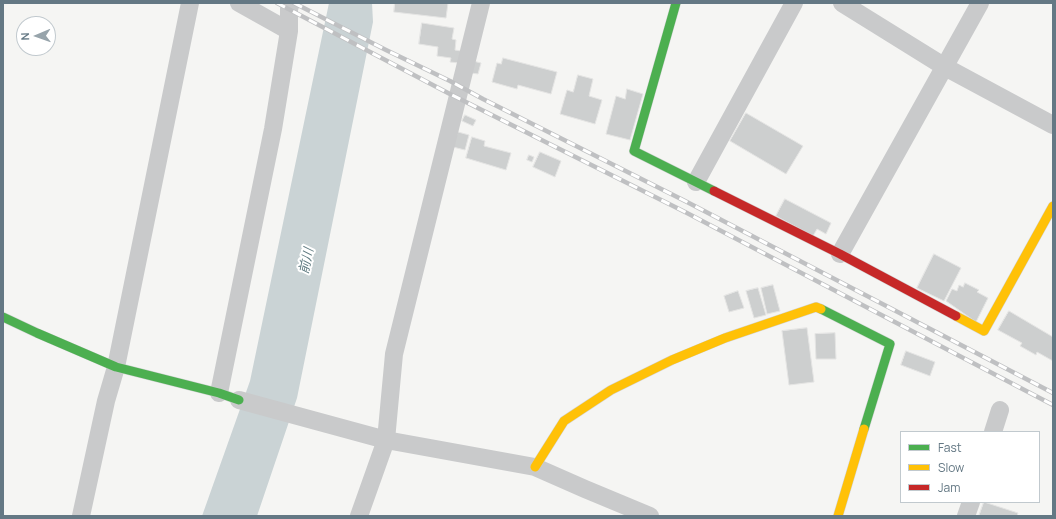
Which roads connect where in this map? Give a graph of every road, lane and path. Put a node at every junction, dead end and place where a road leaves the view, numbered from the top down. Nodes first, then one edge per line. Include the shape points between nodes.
1 (190, 3) edge
2 (239, 3) edge
3 (291, 3) edge
4 (481, 3) edge
5 (676, 3) edge
6 (794, 3) edge
7 (842, 3) edge
8 (980, 3) edge
9 (289, 31) junction
10 (944, 66) junction
11 (1053, 125) edge
12 (696, 182) junction
13 (1053, 206) edge
14 (840, 254) junction
15 (3, 317) edge
16 (116, 367) junction
17 (219, 394) junction
18 (239, 400) joint
19 (1000, 410) dead end
20 (993, 431) edge
21 (386, 440) junction
22 (534, 467) junction
23 (971, 503) edge
24 (81, 516) edge
25 (359, 516) edge
26 (650, 516) edge
27 (838, 516) edge
28 (966, 516) edge

1 - 16 street
2 - 9 street
3 - 9 street
4 - 21 street via 394,354
5 - 12 street via 634,150
6 - 12 street
7 - 10 street
8 - 10 street
9 - 17 street via 273,129
10 - 11 street
10 - 14 street
12 - 14 street
13 - 14 street via 984,331
15 - 16 street
16 - 17 street
16 - 24 street
17 - 18 street
18 - 21 street
19 - 20 street
21 - 22 street
21 - 25 street
22 - 26 street
22 - 27 street via 564,421 611,390 725,338 816,306 890,344
23 - 28 street

